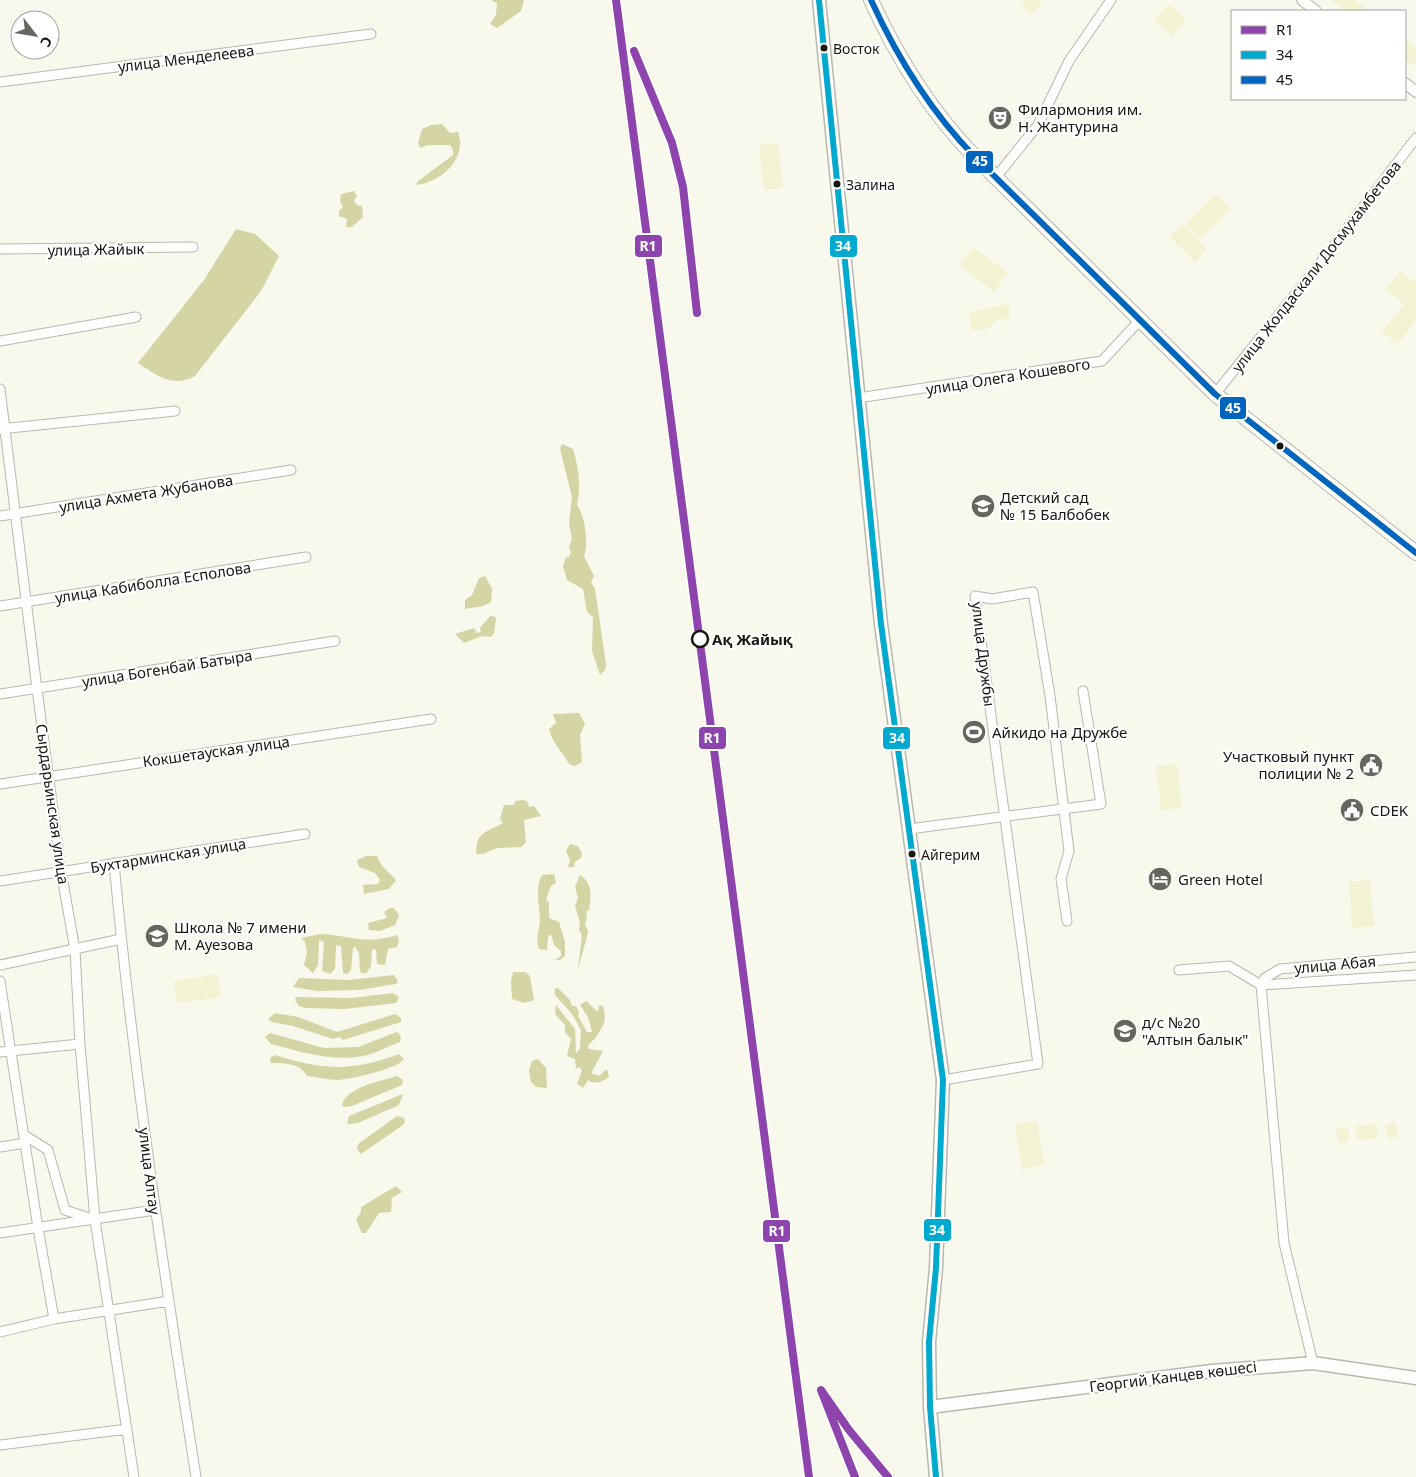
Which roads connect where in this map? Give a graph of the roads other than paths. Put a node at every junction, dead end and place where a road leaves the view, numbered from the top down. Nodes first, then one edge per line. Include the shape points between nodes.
1 (819, 0) edge
2 (871, 0) edge
3 (1111, 0) edge
4 (1302, 0) edge
5 (1315, 10) edge
6 (371, 34) dead end
7 (0, 82) edge
8 (1406, 84) edge
9 (1416, 92) edge
10 (1416, 138) edge
11 (996, 176) junction
12 (192, 247) dead end
13 (0, 249) edge
14 (136, 317) dead end
15 (1140, 319) junction
16 (0, 341) edge
17 (0, 389) edge
18 (1215, 394) junction
19 (858, 398) junction
20 (175, 411) dead end
21 (2, 429) edge
22 (291, 470) dead end
23 (17, 513) junction
24 (0, 516) edge
25 (1416, 553) edge
26 (306, 557) dead end
27 (27, 601) junction
28 (0, 606) edge
29 (335, 641) dead end
30 (36, 689) junction
31 (1083, 691) dead end
32 (0, 694) edge
33 (431, 719) dead end
34 (49, 776) junction
35 (0, 784) edge
36 (1063, 808) junction
37 (1006, 817) junction
38 (909, 829) junction
39 (305, 834) dead end
40 (114, 863) junction
41 (61, 871) junction
42 (0, 881) edge
43 (1068, 921) dead end
44 (121, 939) junction
45 (75, 950) junction
46 (1416, 958) edge
47 (0, 965) edge
48 (1179, 970) dead end
49 (1416, 975) edge
50 (0, 981) edge
51 (1261, 985) junction
52 (80, 1044) junction
53 (10, 1050) junction
54 (0, 1052) edge
55 (943, 1080) junction
56 (24, 1139) junction
57 (0, 1147) edge
58 (155, 1210) junction
59 (95, 1220) junction
60 (38, 1228) junction
61 (0, 1234) edge
62 (169, 1301) junction
63 (109, 1310) junction
64 (54, 1319) junction
65 (0, 1332) edge
66 (1313, 1363) junction
67 (1416, 1378) edge
68 (930, 1407) junction
69 (127, 1429) junction
70 (0, 1445) edge
71 (134, 1477) edge
72 (196, 1477) edge
73 (936, 1477) edge

1 - 19 main road
2 - 11 main road via 890,41 943,120 960,142
3 - 11 street via 1068,61 1038,125
4 - 5 street
6 - 7 street, улица Менделеева
8 - 9 street
10 - 18 street, улица Жолдаскали Досмухамбетова via 1326,257
11 - 15 main road
12 - 13 street, улица Жайык
14 - 16 street
15 - 18 main road
15 - 19 street, улица Олега Кошевого via 1102,361
17 - 21 street, Сырдарьинская улица
18 - 25 main road
19 - 38 main road via 882,629
20 - 21 street
21 - 23 street, Сырдарьинская улица
22 - 23 street, улица Ахмета Жубанова
23 - 24 street, улица Ахмета Жубанова
23 - 27 street, Сырдарьинская улица
26 - 27 street, улица Кабиболла Есполова
27 - 28 street, улица Кабиболла Есполова
27 - 30 street, Сырдарьинская улица
29 - 30 street, улица Богенбай Батыра
30 - 32 street, улица Богенбай Батыра
30 - 34 street, Сырдарьинская улица
31 - 36 street via 1101,804
33 - 34 street, Кокшетауская улица
34 - 35 street, Кокшетауская улица
34 - 41 street, Сырдарьинская улица
36 - 37 street
36 - 37 street, улица Дружбы via 1050,696 1033,592 992,599 975,596
36 - 43 street, улица Дружбы via 1069,851 1061,880
37 - 38 street
37 - 55 street, улица Дружбы via 1038,1064
38 - 55 main road
39 - 40 street, Бухтарминская улица
40 - 41 street, Бухтарминская улица
40 - 44 street, улица Алтау
41 - 42 street, Бухтарминская улица
41 - 45 street, Сырдарьинская улица
44 - 45 street
44 - 58 street, улица Алтау
45 - 47 street
45 - 52 street, Сырдарьинская улица
46 - 51 street, улица Абая via 1280,969 1265,978
48 - 51 street via 1229,966
49 - 51 street, улица Абая
50 - 53 street
51 - 66 street via 1284,1243
52 - 53 street
52 - 59 street, Сырдарьинская улица
53 - 54 street
53 - 56 street
55 - 68 main road via 936,1268 929,1342
56 - 57 street
56 - 59 street via 48,1150 66,1210
56 - 60 street
58 - 59 street
58 - 62 street, улица Алтау
59 - 60 street
59 - 63 street
60 - 61 street
60 - 64 street
62 - 63 street
62 - 72 street, улица Алтау
63 - 64 street
63 - 69 street
64 - 65 street
66 - 67 main road, Георгий Канцев көшесі
66 - 68 main road, Георгий Канцев көшесі via 1212,1370
68 - 73 main road
69 - 70 street
69 - 71 street

